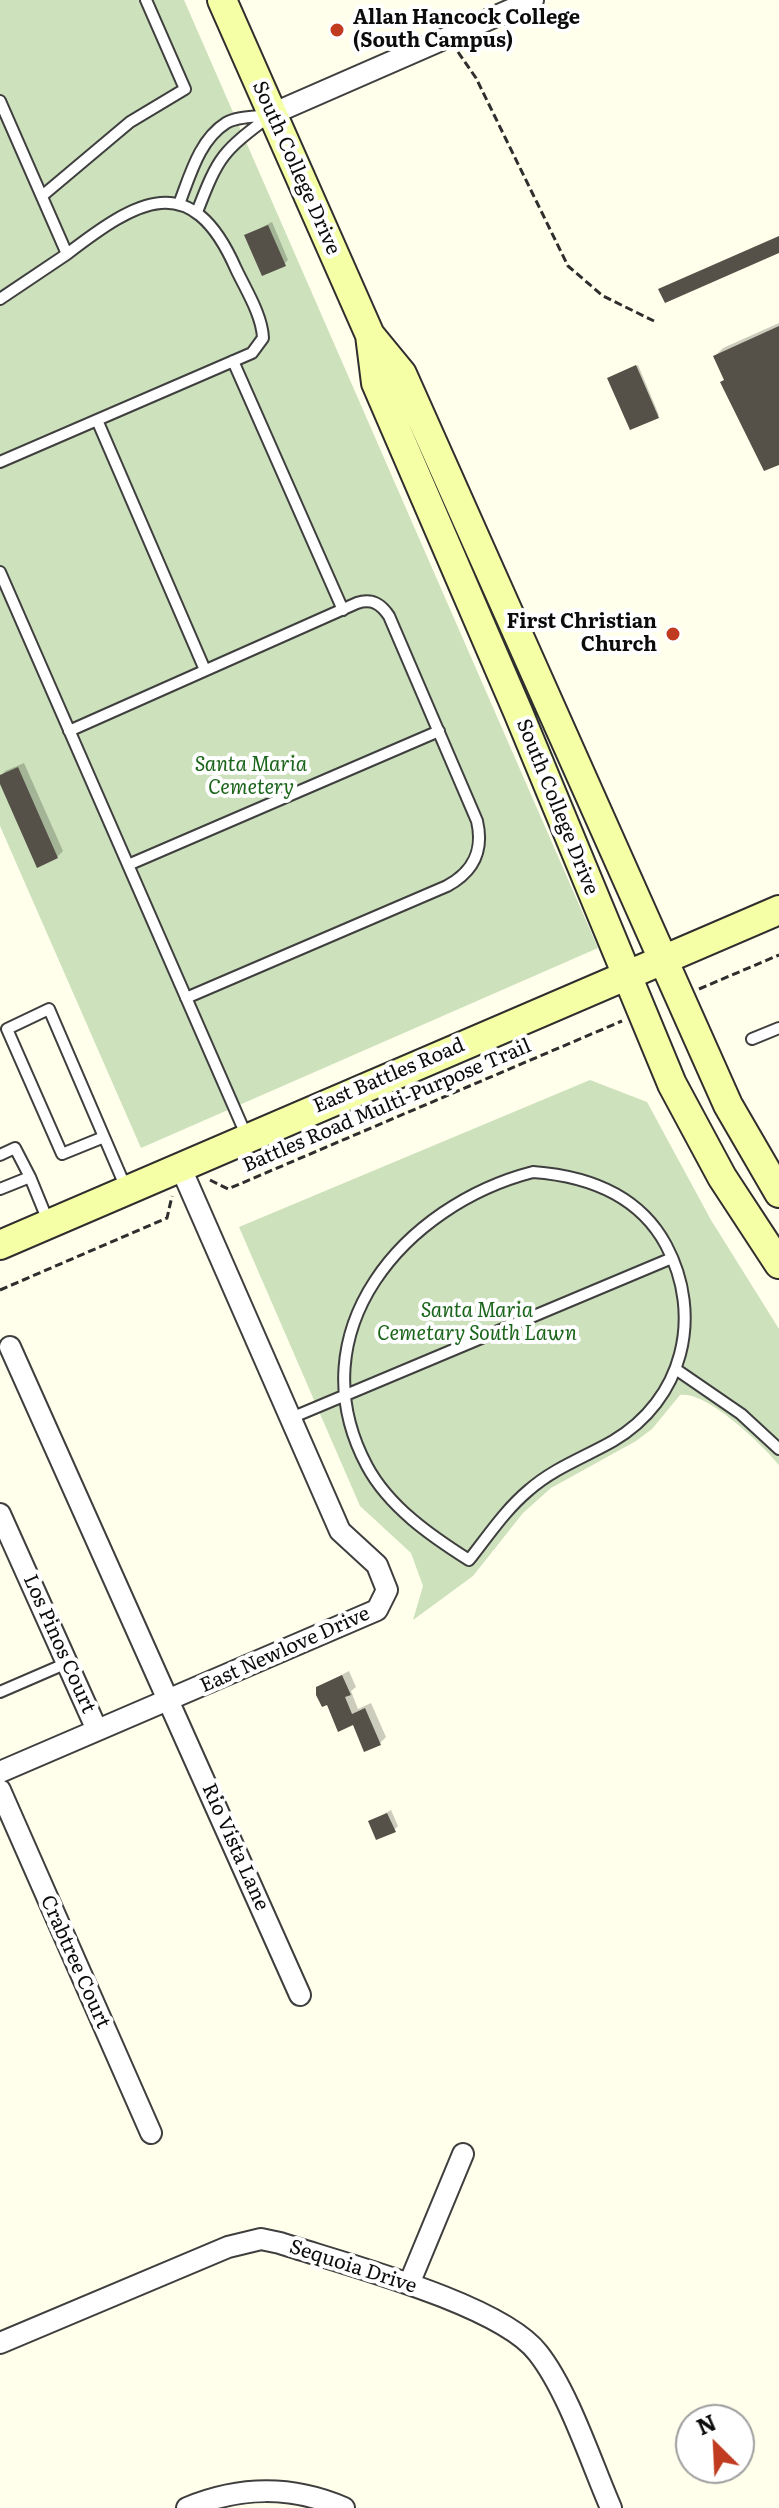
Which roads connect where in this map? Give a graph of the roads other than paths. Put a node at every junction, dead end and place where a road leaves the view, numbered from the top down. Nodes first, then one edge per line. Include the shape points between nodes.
1 (146, 0) edge
2 (222, 0) edge
3 (533, 0) edge
4 (0, 101) edge
5 (272, 114) junction
6 (42, 196) junction
7 (179, 204) junction
8 (197, 212) junction
9 (67, 254) junction
10 (0, 299) edge
11 (370, 335) junction
12 (233, 361) junction
13 (97, 420) junction
14 (0, 462) edge
15 (0, 572) edge
16 (343, 610) junction
17 (205, 670) junction
18 (69, 731) junction
19 (439, 731) junction
20 (128, 865) junction
21 (779, 910) edge
22 (663, 959) junction
23 (626, 975) junction
24 (186, 998) junction
25 (779, 1028) edge
26 (752, 1039) dead end
27 (104, 1137) junction
28 (247, 1137) junction
29 (0, 1155) edge
30 (180, 1166) junction
31 (30, 1177) junction
32 (0, 1189) edge
33 (127, 1190) junction
34 (779, 1193) edge
35 (49, 1223) junction
36 (0, 1245) edge
37 (672, 1258) junction
38 (779, 1264) edge
39 (10, 1347) dead end
40 (677, 1370) junction
41 (344, 1396) junction
42 (291, 1418) junction
43 (779, 1449) edge
44 (2, 1526) edge
45 (67, 1663) junction
46 (0, 1692) edge
47 (169, 1700) junction
48 (97, 1730) junction
49 (0, 1772) edge
50 (0, 1790) edge
51 (300, 1995) dead end
52 (151, 2133) dead end
53 (463, 2154) dead end
54 (409, 2284) junction
55 (0, 2343) edge
56 (187, 2508) edge
57 (344, 2508) edge
58 (611, 2508) edge

1 - 6 lane via 185,89 130,122
2 - 5 street, South College Drive
3 - 5 street
4 - 6 lane
5 - 7 lane via 228,121 209,138
5 - 8 lane via 224,152
5 - 11 street, South College Drive
6 - 9 lane
7 - 8 lane
7 - 9 lane via 156,203 123,212
8 - 12 lane via 223,238 263,329 259,346
9 - 10 lane
11 - 22 street, South College Drive via 402,374
11 - 23 street, South College Drive via 376,383
12 - 13 lane
12 - 16 lane
13 - 14 lane
13 - 17 lane
15 - 18 lane
16 - 17 lane
16 - 19 lane via 364,601 383,606
17 - 18 lane
18 - 20 lane
19 - 20 lane
19 - 24 lane via 480,833 475,861 463,877
20 - 24 lane
21 - 22 street, East Battles Road
22 - 23 street, East Battles Road
22 - 34 street, South College Drive via 728,1105
23 - 28 street, East Battles Road
23 - 38 street, South College Drive via 693,1126
24 - 28 lane
25 - 26 lane
27 - 27 lane via 49,1009 7,1029 62,1154
27 - 33 lane
28 - 30 street, East Battles Road
29 - 31 lane via 15,1148
30 - 33 street, East Battles Road
30 - 42 street, East Newlove Drive
31 - 32 lane
31 - 35 lane
33 - 35 street, East Battles Road
35 - 36 street, East Battles Road
37 - 40 lane via 685,1314
37 - 41 lane
37 - 41 lane via 646,1217 597,1184 533,1172 496,1182 466,1197 404,1243 375,1277 349,1337
39 - 47 street, Rio Vista Lane
40 - 41 lane via 641,1421 529,1490 469,1560 430,1535 389,1497 367,1467
40 - 43 lane via 741,1414
41 - 42 lane
42 - 47 street, East Newlove Drive via 340,1531 377,1565 387,1590 377,1610
44 - 45 street, Los Pinos Court
45 - 46 lane
45 - 48 street, Los Pinos Court
47 - 48 street, East Newlove Drive
47 - 51 street, Rio Vista Lane
48 - 49 street, East Newlove Drive
50 - 52 street, Crabtree Court
53 - 54 street
54 - 55 street, Sequoia Drive via 261,2239 228,2247
54 - 58 street, Sequoia Drive via 501,2322 537,2351
56 - 57 street via 268,2489 297,2492

